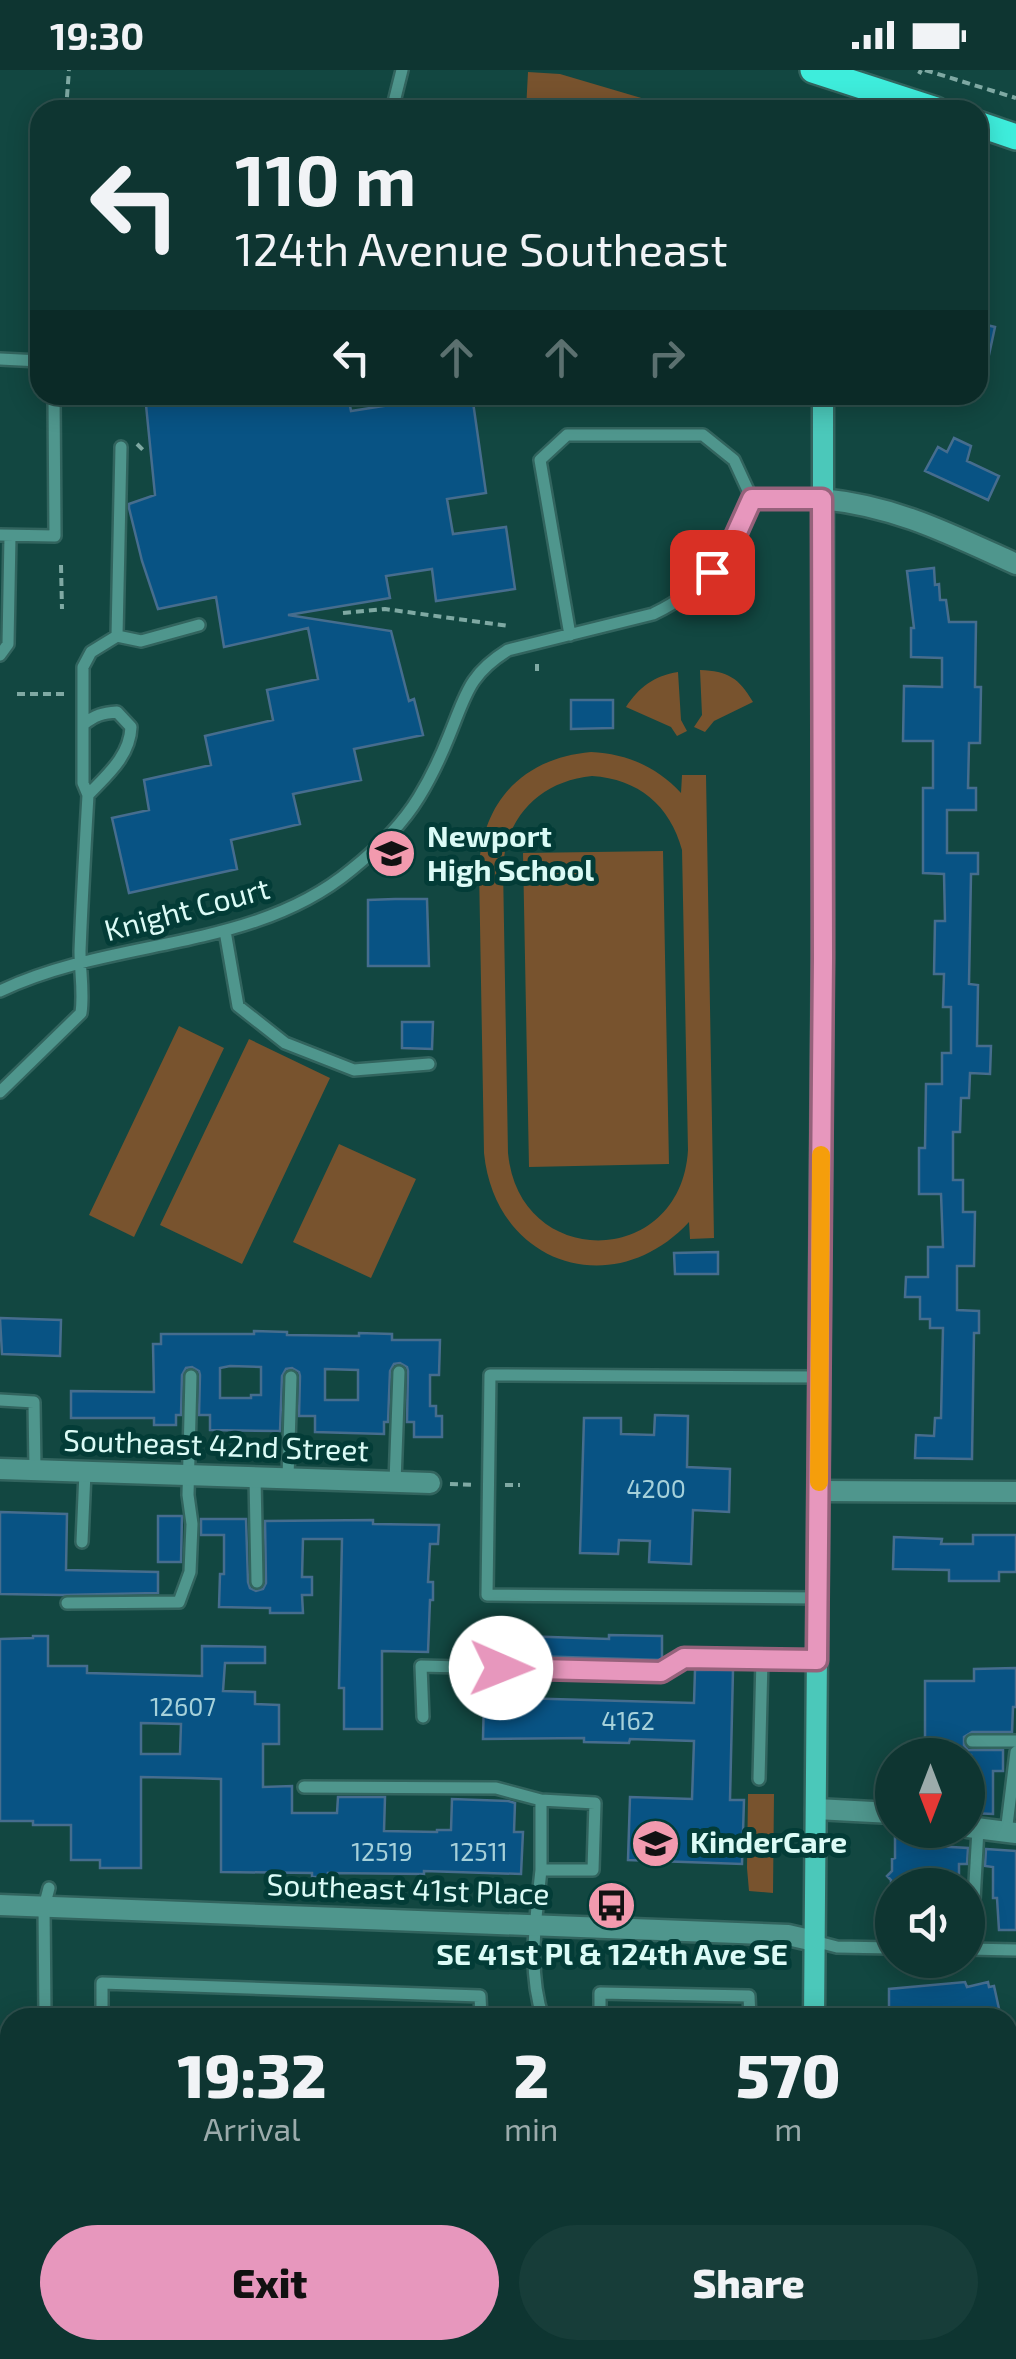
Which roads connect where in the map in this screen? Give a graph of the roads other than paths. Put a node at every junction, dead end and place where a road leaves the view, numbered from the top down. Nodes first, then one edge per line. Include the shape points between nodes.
1 (402, 70) edge
2 (813, 70) edge
3 (394, 100) edge
4 (870, 100) edge
5 (988, 127) edge
6 (1016, 137) edge
7 (0, 359) edge
8 (30, 360) edge
9 (54, 405) edge
10 (822, 405) edge
11 (121, 446) dead end
12 (752, 499) junction
13 (811, 499) junction
14 (5, 536) edge
15 (1016, 564) edge
16 (5, 621) edge
17 (198, 626) dead end
18 (570, 634) junction
19 (116, 636) junction
20 (0, 655) edge
21 (84, 724) junction
22 (88, 796) junction
23 (224, 930) junction
24 (80, 962) junction
25 (0, 988) edge
26 (428, 1064) dead end
27 (0, 1092) edge
28 (399, 1372) dead end
29 (192, 1376) dead end
30 (291, 1377) dead end
31 (820, 1377) junction
32 (0, 1400) edge
33 (0, 1469) edge
34 (34, 1470) junction
35 (85, 1472) junction
36 (188, 1475) junction
37 (255, 1478) junction
38 (288, 1478) junction
39 (395, 1482) junction
40 (430, 1483) dead end
41 (820, 1491) junction
42 (1016, 1492) edge
43 (82, 1542) dead end
44 (257, 1582) dead end
45 (817, 1598) junction
46 (68, 1603) dead end
47 (762, 1658) junction
48 (817, 1660) junction
49 (423, 1717) dead end
50 (985, 1741) edge
51 (1016, 1741) edge
52 (1016, 1752) edge
53 (759, 1779) dead end
54 (304, 1787) dead end
55 (540, 1800) junction
56 (816, 1808) junction
57 (875, 1813) edge
58 (985, 1830) edge
59 (1011, 1833) edge
60 (540, 1870) junction
61 (46, 1898) junction
62 (0, 1906) edge
63 (537, 1924) junction
64 (814, 1941) junction
65 (875, 1947) edge
66 (985, 1949) edge
67 (1016, 1950) edge
68 (45, 2008) edge
69 (102, 2008) edge
70 (481, 2008) edge
71 (539, 2008) edge
72 (600, 2008) edge
73 (750, 2008) edge
74 (814, 2008) edge

1 - 3 lane
2 - 4 main road
5 - 6 main road
7 - 8 lane
9 - 14 lane via 56,536
10 - 13 street
11 - 19 lane
12 - 13 lane
12 - 18 lane, Knight Court via 712,572 672,605
12 - 18 lane via 734,460 703,435 567,435 540,460
13 - 15 street via 853,502 918,520
13 - 31 street
14 - 16 lane
16 - 20 lane via 8,644
17 - 19 lane via 142,641
18 - 23 lane, Knight Court via 508,650 490,662 470,684 418,799 355,867 304,902
19 - 21 lane via 91,652 83,667
21 - 22 lane
21 - 22 lane via 117,712 132,726 127,749
22 - 24 lane
23 - 24 lane, Knight Court
23 - 26 lane via 238,1006 285,1043 354,1070
24 - 25 lane, Knight Court
24 - 27 lane via 81,1013
28 - 39 lane
29 - 36 lane
30 - 38 lane
31 - 41 street
31 - 45 lane via 490,1375 488,1467 487,1595
32 - 34 lane via 34,1402
33 - 34 street, Southeast 42nd Street
34 - 35 street, Southeast 42nd Street
35 - 36 street, Southeast 42nd Street
35 - 43 lane
36 - 37 street, Southeast 42nd Street
36 - 46 lane via 190,1572 179,1602
37 - 38 street, Southeast 42nd Street
37 - 44 lane
38 - 39 street, Southeast 42nd Street
39 - 40 street, Southeast 42nd Street
41 - 42 street
41 - 45 street
45 - 48 street
47 - 48 lane
47 - 49 lane via 684,1658 661,1672 421,1666
47 - 53 lane
48 - 56 street
50 - 51 lane
52 - 59 lane
54 - 55 lane via 496,1788
55 - 60 lane
55 - 60 lane via 595,1803 593,1870
56 - 57 street
56 - 64 street
58 - 59 street
60 - 63 lane
61 - 62 street, Southeast 41st Place
61 - 63 street, Southeast 41st Place
61 - 68 lane
63 - 64 street, Southeast 41st Place
63 - 71 lane
64 - 65 lane
64 - 74 street
66 - 67 lane
69 - 70 lane via 102,1983 480,1996
72 - 73 lane via 600,1992 750,1996

